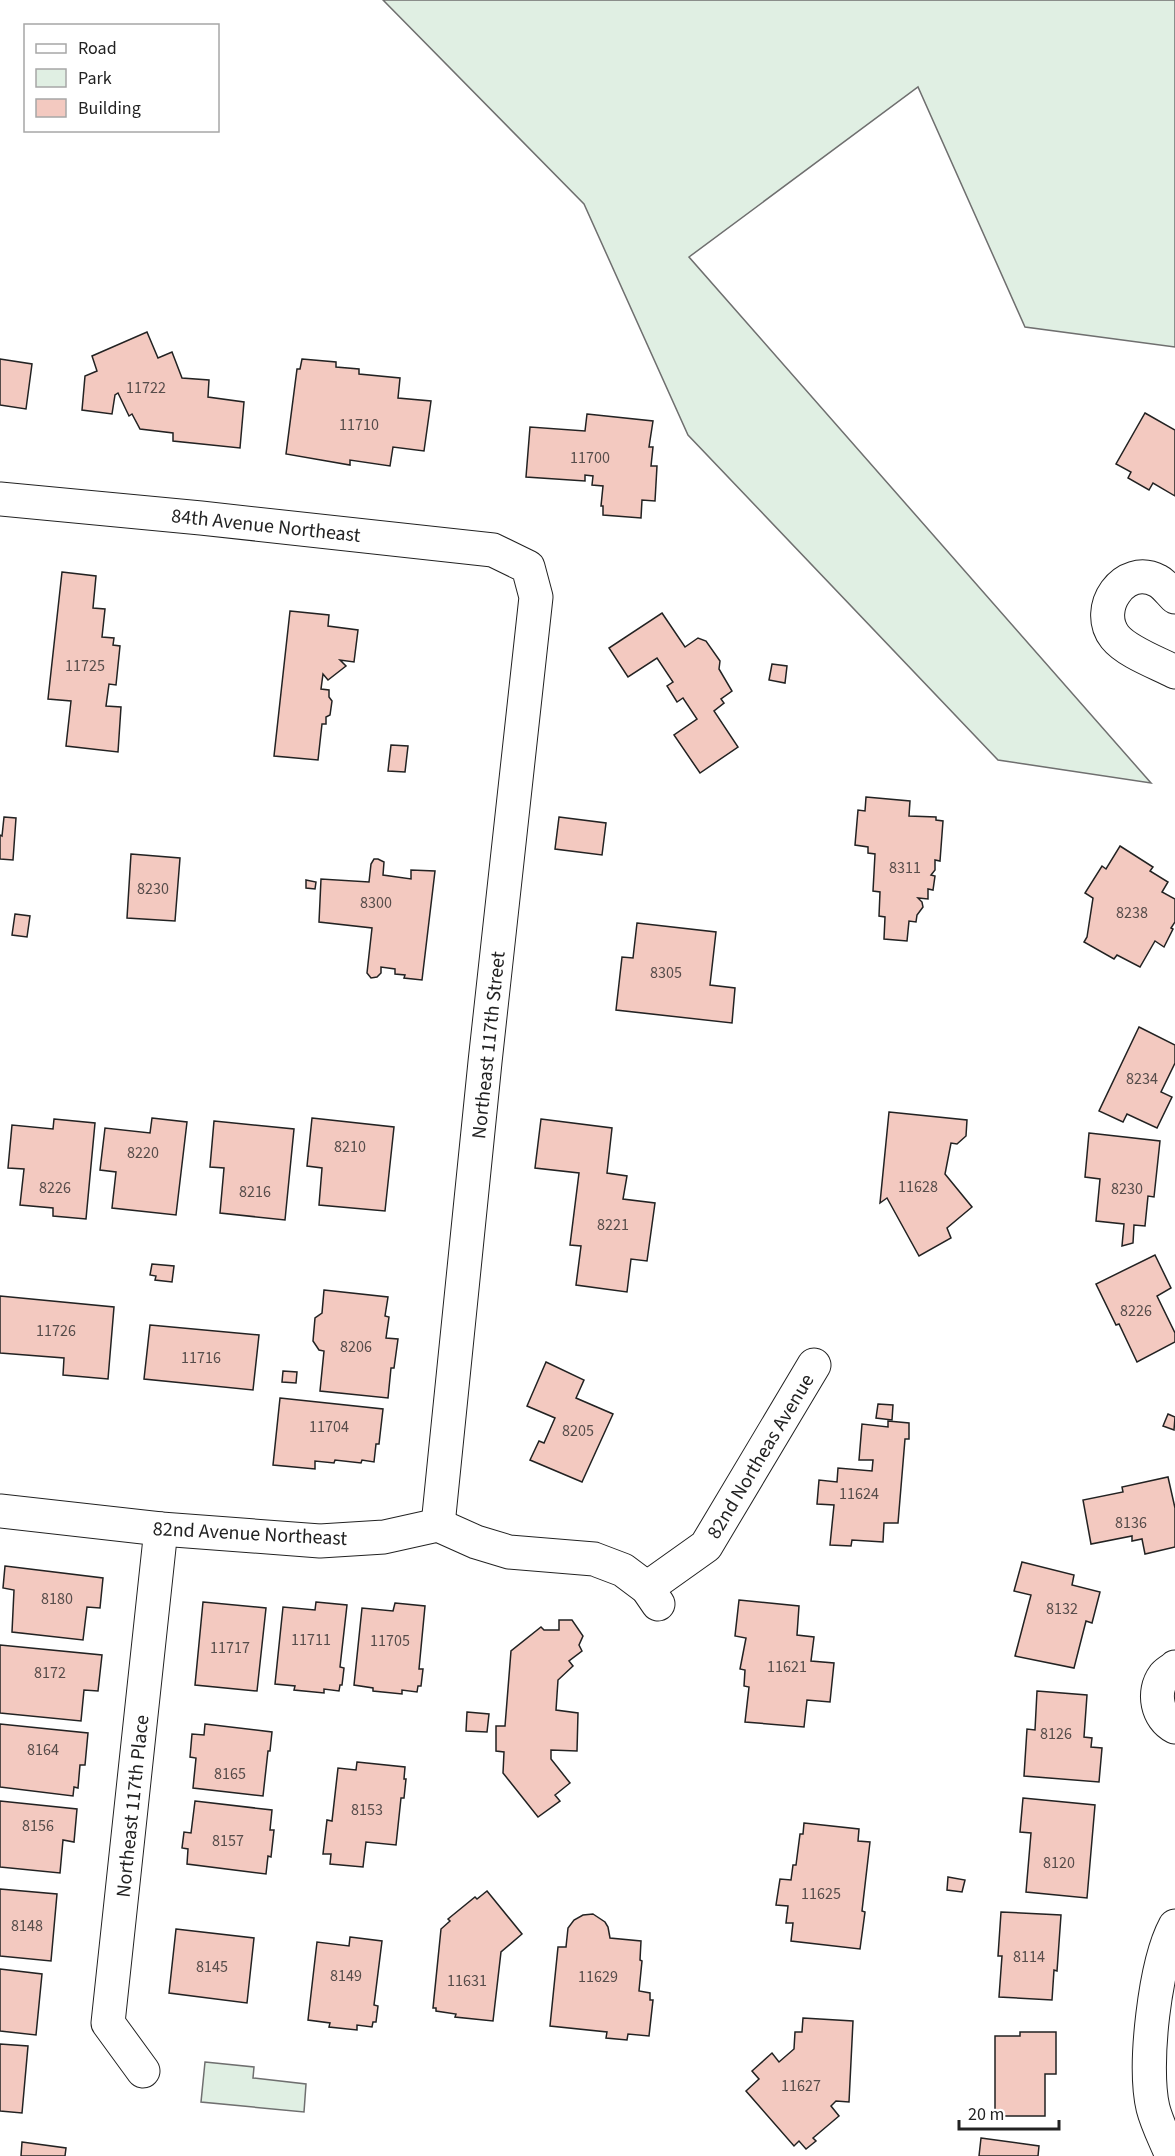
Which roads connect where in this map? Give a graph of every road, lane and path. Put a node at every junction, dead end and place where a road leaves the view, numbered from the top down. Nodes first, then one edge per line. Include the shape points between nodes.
1 (0, 498) edge
2 (528, 567) joint
3 (1175, 597) edge
4 (1175, 672) edge
5 (814, 1365) dead end
6 (0, 1511) edge
7 (438, 1525) junction
8 (161, 1529) junction
9 (1175, 1667) edge
10 (1175, 1727) edge
11 (1175, 1926) edge
12 (143, 2071) dead end
13 (1172, 2156) edge

1 - 2 street, 84th Avenue Northeast via 493,550
2 - 7 street, Northeast 117th Street via 536,597
3 - 4 street via 1159,581 1136,578 1116,590 1107,613 1114,636 1123,645
5 - 7 street, 82nd Northeas Avenue via 706,1546 652,1596 623,1570 594,1559 509,1552
6 - 8 street, 82nd Avenue Northeast
7 - 8 street, 82nd Avenue Northeast via 384,1537 320,1541
8 - 12 street, Northeast 117th Place via 108,2023
9 - 10 street via 1164,1676 1157,1702
11 - 13 street via 1169,1937 1155,2002 1149,2055 1153,2108

